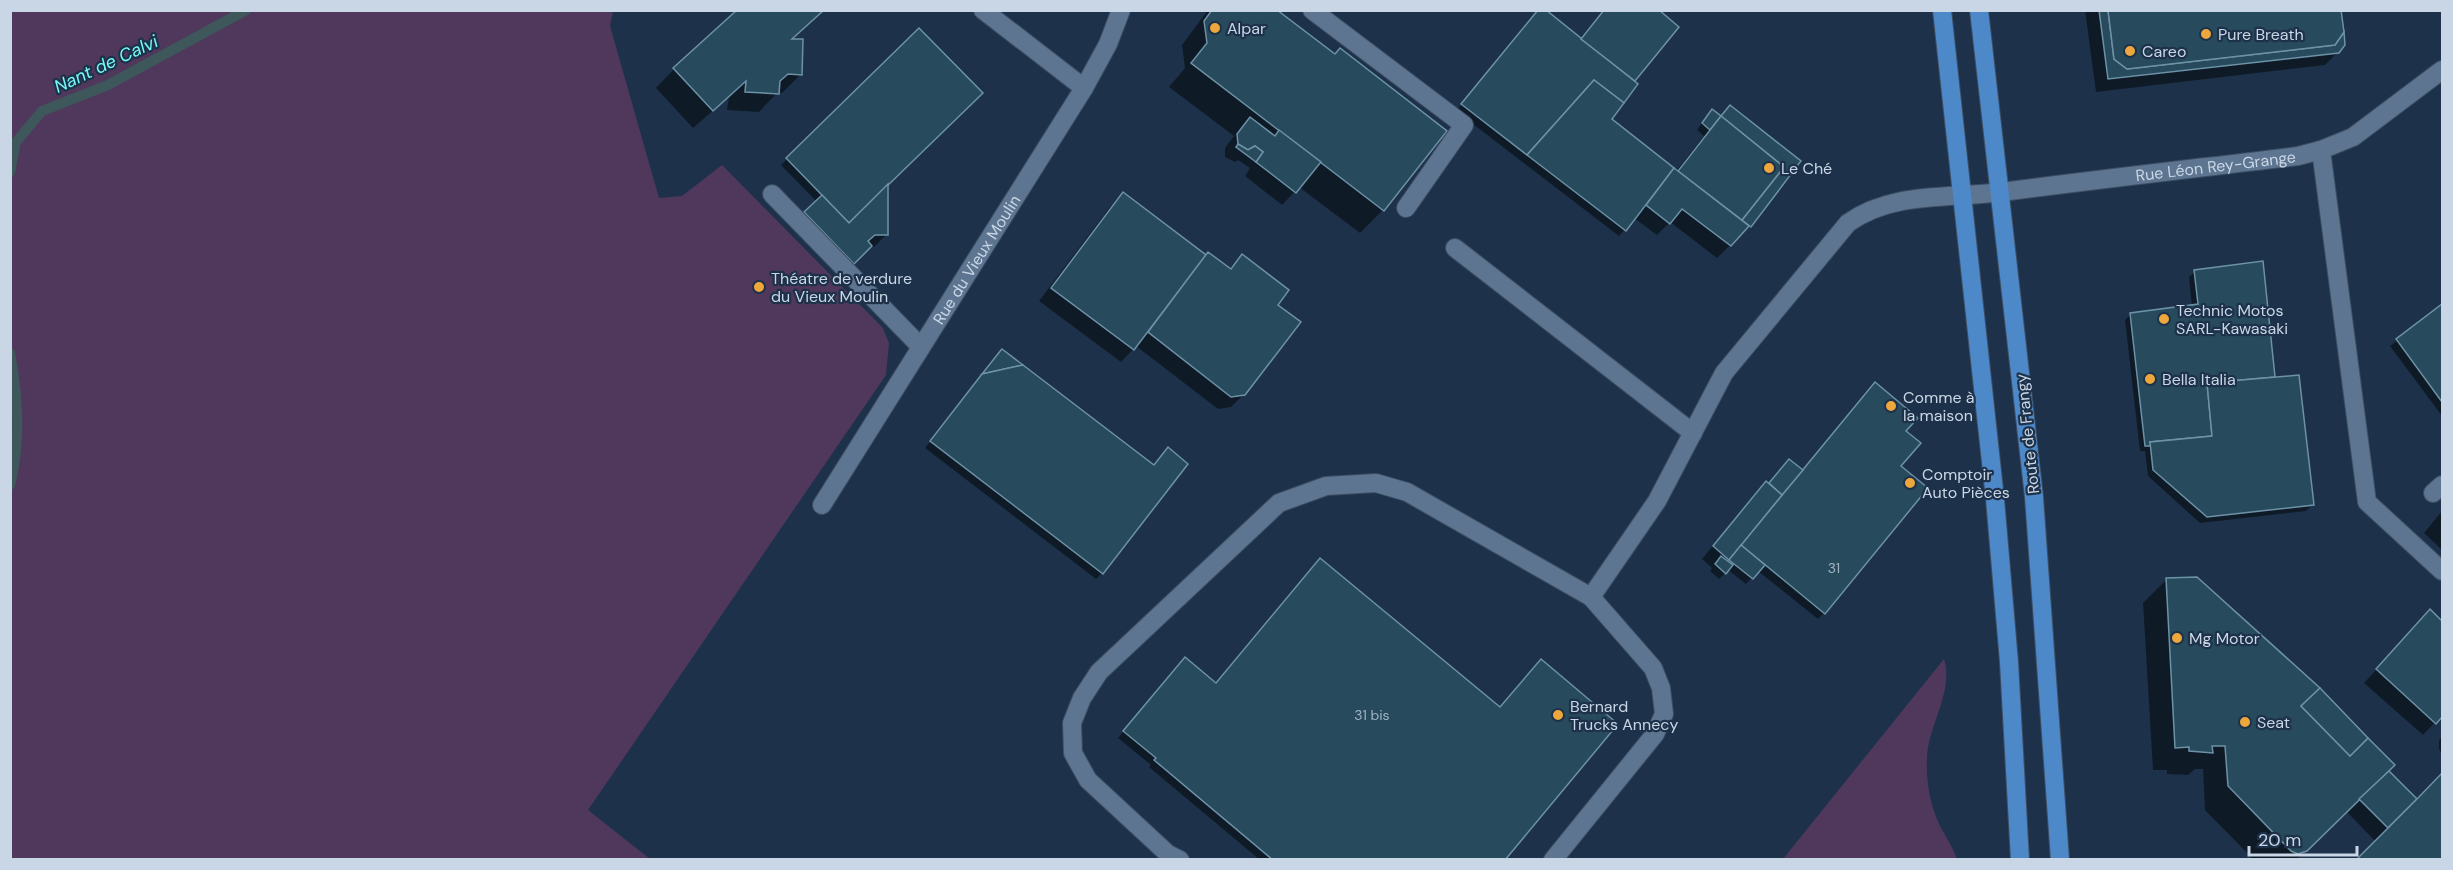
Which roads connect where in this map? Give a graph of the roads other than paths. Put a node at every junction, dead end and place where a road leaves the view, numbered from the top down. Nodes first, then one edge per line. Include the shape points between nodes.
1 (983, 10) edge
2 (1122, 10) edge
3 (1312, 10) edge
4 (1942, 10) edge
5 (1979, 10) edge
6 (2442, 70) edge
7 (1084, 88) junction
8 (2321, 150) junction
9 (2000, 192) junction
10 (772, 194) dead end
11 (1963, 196) junction
12 (1406, 208) dead end
13 (1455, 248) dead end
14 (921, 347) junction
15 (1692, 433) junction
16 (822, 505) dead end
17 (2442, 571) edge
18 (1591, 597) junction
19 (1180, 860) edge
20 (1553, 860) edge
21 (2020, 860) edge
22 (2060, 860) edge

1 - 7 street
2 - 7 street, Rue du Vieux Moulin
3 - 12 street via 1464,125
4 - 11 main road
5 - 9 main road, Route de Frangy
6 - 8 street, Rue Léon Rey-Grange via 2353,137
7 - 14 street, Rue du Vieux Moulin
8 - 9 street, Rue Léon Rey-Grange
8 - 17 street via 2367,502
9 - 11 street, Rue Léon Rey-Grange
9 - 22 main road, Route de Frangy via 2034,497
10 - 14 street
11 - 15 street, Rue Léon Rey-Grange via 1888,202 1848,223 1724,374
11 - 21 main road via 2009,662
13 - 15 street
14 - 16 street, Rue du Vieux Moulin
15 - 18 street, Rue Léon Rey-Grange via 1657,501
18 - 19 street via 1407,492 1376,483 1326,486 1279,503 1099,672 1072,723 1073,753 1088,780 1168,854
18 - 20 street via 1653,668 1661,688 1664,714 1656,734

